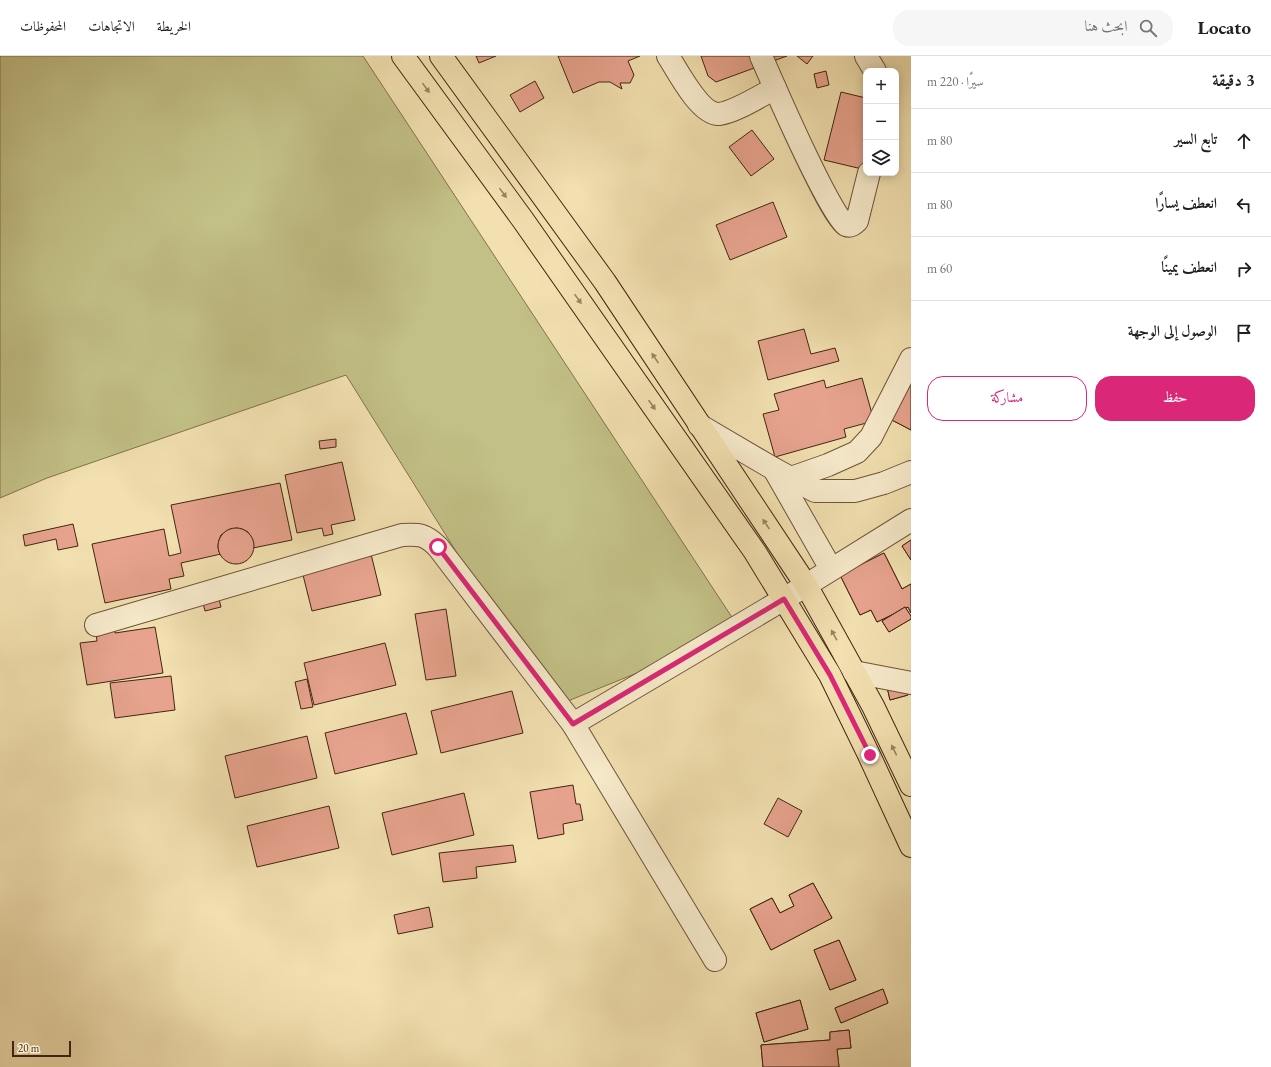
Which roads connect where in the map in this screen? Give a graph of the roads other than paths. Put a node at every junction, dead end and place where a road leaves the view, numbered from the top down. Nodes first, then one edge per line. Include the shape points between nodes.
1 (403, 56) edge
2 (441, 56) edge
3 (668, 56) edge
4 (762, 56) edge
5 (866, 56) edge
6 (873, 68) edge
7 (775, 88) junction
8 (868, 176) edge
9 (911, 359) edge
10 (700, 424) junction
11 (911, 472) edge
12 (783, 474) junction
13 (911, 520) edge
14 (831, 569) junction
15 (806, 585) junction
16 (784, 599) junction
17 (96, 626) dead end
18 (854, 672) junction
19 (911, 683) edge
20 (573, 724) junction
21 (911, 785) edge
22 (911, 846) edge
23 (715, 960) dead end

1 -> 16 main road via 523,220 755,552
10 -> 2 main road via 605,282
3 - 7 street via 688,89 706,110 718,114 731,111
4 - 7 street
5 - 6 street
7 - 8 street via 827,197 845,225 853,225 856,221
9 - 12 street via 871,437 857,452 828,465
10 - 12 street
15 -> 10 main road
11 - 12 street via 884,483 847,491 815,491
12 - 14 street
13 - 14 street
14 - 15 street
15 - 16 street
18 -> 15 main road
16 - 20 street
16 - 22 main road via 830,675
17 - 20 street via 402,536 423,535 438,547
18 - 19 street
21 -> 18 main road
20 - 23 street

